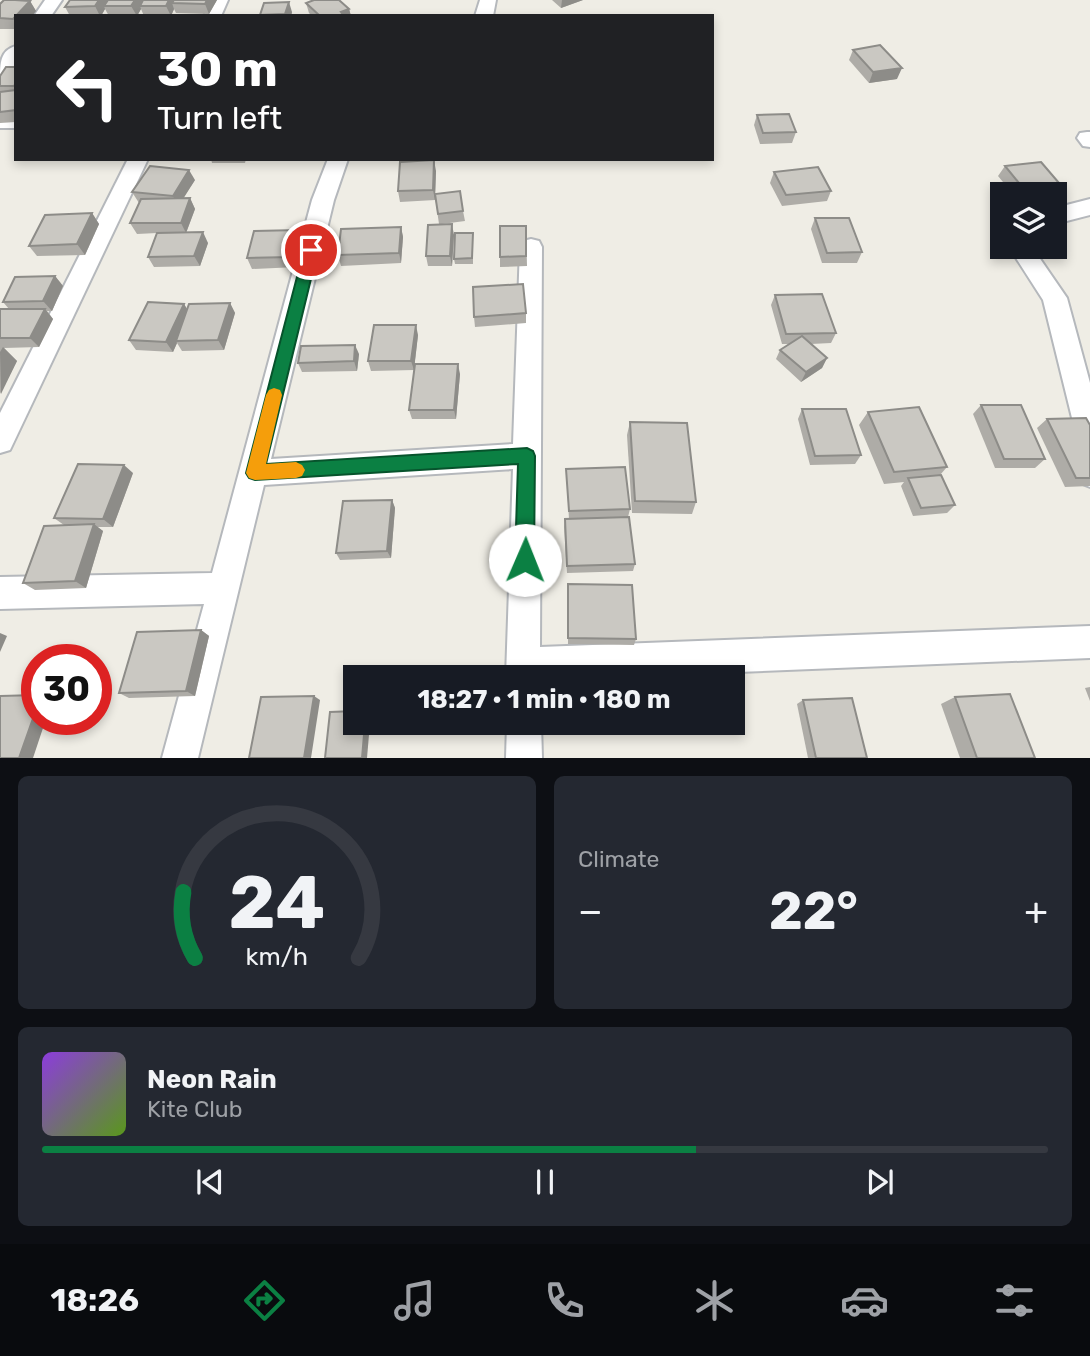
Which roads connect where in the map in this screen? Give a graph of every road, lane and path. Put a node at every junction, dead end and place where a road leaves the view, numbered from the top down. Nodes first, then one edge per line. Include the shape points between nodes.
1 (14, 54) edge
2 (0, 72) edge
3 (137, 161) edge
4 (337, 161) edge
5 (1090, 206) edge
6 (1067, 214) edge
7 (531, 247) dead end
8 (1028, 259) edge
9 (0, 440) edge
10 (527, 456) junction
11 (255, 473) junction
12 (1090, 474) edge
13 (224, 588) junction
14 (0, 593) edge
15 (1090, 642) edge
16 (523, 665) edge
17 (640, 665) edge
18 (524, 735) edge
19 (180, 758) edge
20 (524, 758) edge

1 - 2 street
3 - 9 street
4 - 11 street via 323,200
5 - 6 street
7 - 10 street
8 - 12 street via 1055,299 1087,422
10 - 11 street
10 - 16 street
11 - 13 street
13 - 14 street
13 - 19 street
15 - 17 street
18 - 20 street

